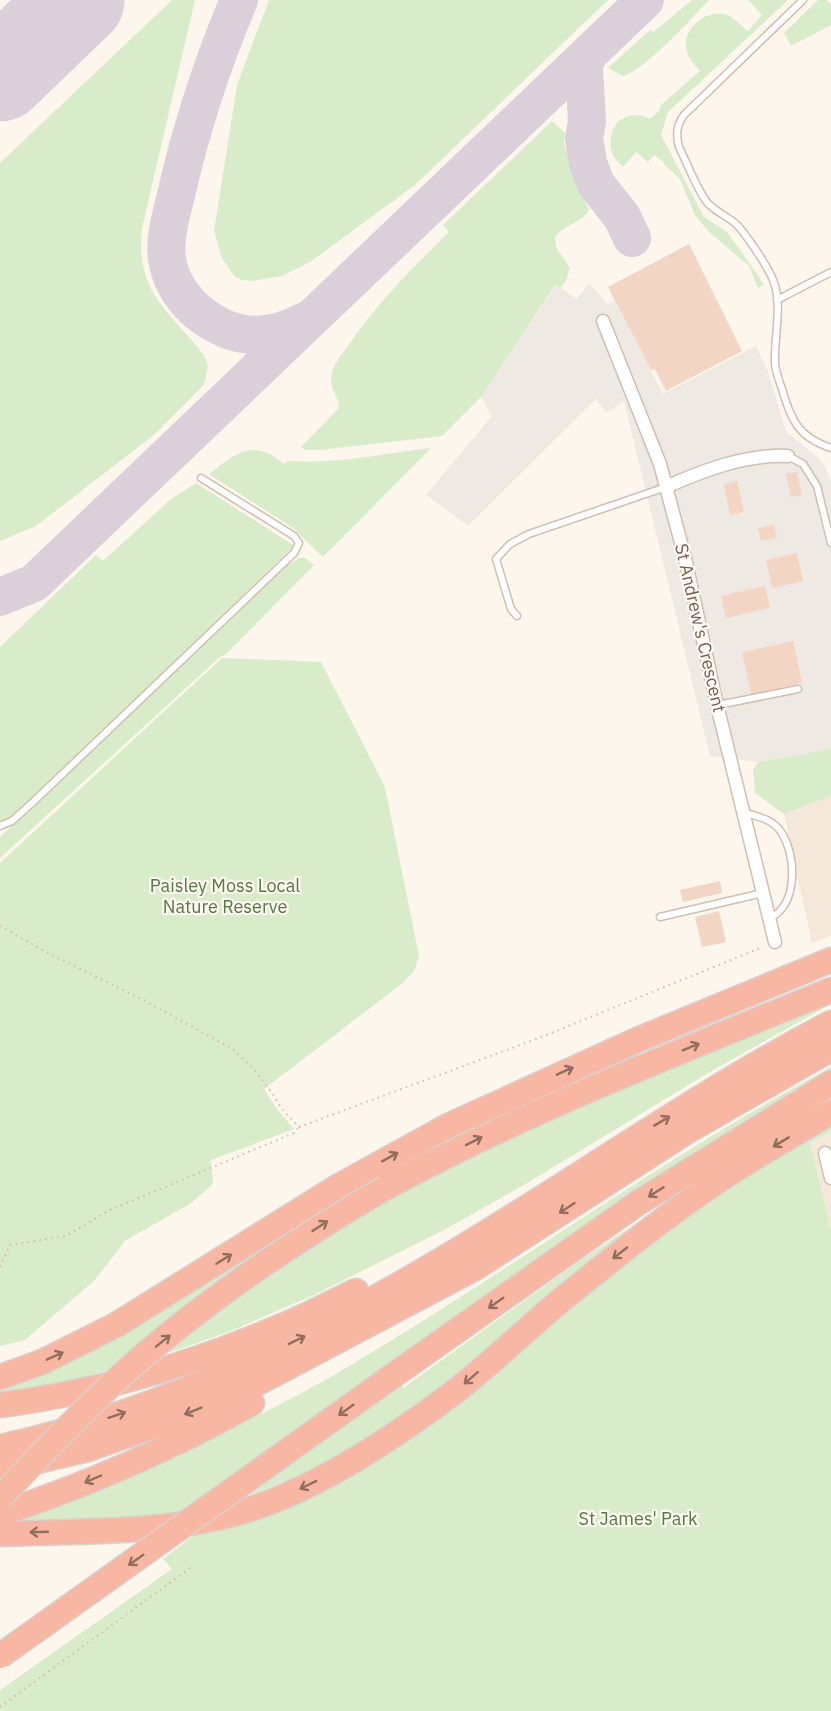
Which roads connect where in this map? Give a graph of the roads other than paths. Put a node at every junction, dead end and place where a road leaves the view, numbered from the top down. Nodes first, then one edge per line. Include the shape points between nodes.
1 (802, 0) edge
2 (831, 272) edge
3 (777, 300) junction
4 (603, 321) dead end
5 (831, 448) edge
6 (788, 456) joint
7 (201, 478) dead end
8 (666, 487) junction
9 (831, 543) edge
10 (517, 616) dead end
11 (798, 689) dead end
12 (717, 705) junction
13 (744, 812) junction
14 (0, 826) edge
15 (764, 893) junction
16 (660, 917) dead end
17 (770, 918) junction
18 (775, 942) road end
19 (831, 960) edge
20 (831, 990) edge
21 (831, 1023) edge
22 (831, 1049) edge
23 (831, 1083) edge
24 (831, 1112) edge
25 (639, 1136) junction
26 (825, 1153) dead end
27 (831, 1178) edge
28 (475, 1268) junction
29 (0, 1377) edge
30 (0, 1405) edge
31 (0, 1447) edge
32 (0, 1470) edge
33 (0, 1498) edge
34 (0, 1515) edge
35 (0, 1534) edge
36 (0, 1656) edge

1 - 3 lane via 684,115 677,128 680,147 706,201 739,226 773,280
2 - 3 lane
3 - 5 lane via 775,365 785,400 794,424 804,435
4 - 8 street, St Andrew's Crescent
6 - 8 street via 747,459
6 - 9 lane via 803,464 817,486
7 - 14 lane via 294,536 298,543 294,553 32,803
8 - 10 lane via 510,544 496,559 511,609
8 - 12 street, St Andrew's Crescent
11 - 12 lane
12 - 13 street, St Andrew's Crescent
13 - 15 street, St Andrew's Crescent
13 - 17 lane via 769,820 781,831 791,859 790,890 779,914
15 - 16 lane
15 - 17 street, St Andrew's Crescent
17 - 18 street, St Andrew's Crescent
29 -> 19 highway via 42,1362 116,1325 339,1186 447,1126 636,1040
33 -> 20 highway, bridge via 112,1384 158,1344 326,1222 478,1139 558,1102
25 -> 21 highway
22 -> 28 highway via 681,1135
23 -> 36 highway, bridge via 638,1203
24 -> 35 highway via 699,1195 541,1316 458,1389 377,1445 311,1484 246,1511 182,1525
25 - 30 highway via 381,1280 284,1326 146,1373 81,1391
31 -> 25 highway via 148,1405 309,1334 481,1236
26 - 27 street
28 -> 32 highway via 239,1393 88,1449
28 -> 34 highway via 369,1336 246,1406 164,1448

